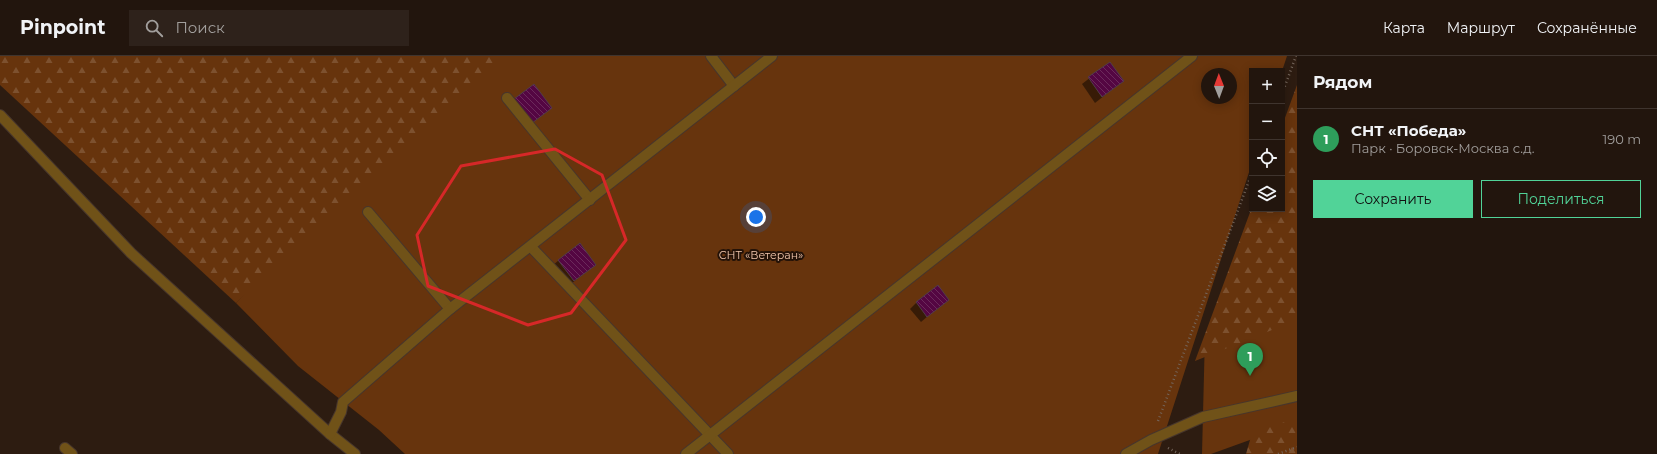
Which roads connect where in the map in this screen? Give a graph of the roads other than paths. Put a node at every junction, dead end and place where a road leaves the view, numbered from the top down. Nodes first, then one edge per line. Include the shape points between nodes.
1 (710, 56) edge
2 (772, 56) edge
3 (1192, 56) edge
4 (734, 86) junction
5 (507, 98) dead end
6 (0, 114) edge
7 (590, 200) junction
8 (368, 212) dead end
9 (531, 247) junction
10 (450, 310) junction
11 (1297, 396) edge
12 (330, 434) junction
13 (710, 435) junction
14 (355, 454) edge
15 (686, 454) edge
16 (728, 454) edge
17 (1126, 454) edge

1 - 4 street
2 - 4 street
3 - 13 street
4 - 7 street
5 - 7 street
6 - 12 street via 131,253
7 - 9 street
8 - 10 street
9 - 10 street
9 - 13 street
10 - 12 street via 343,402
11 - 17 street via 1202,417 1150,440
12 - 14 street
13 - 15 street
13 - 16 street

